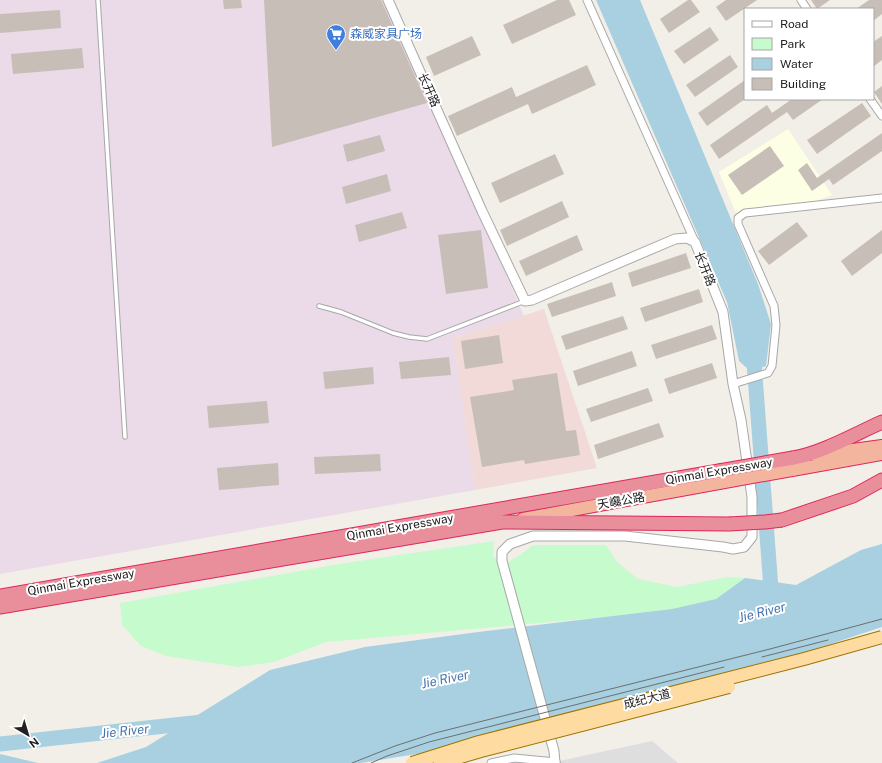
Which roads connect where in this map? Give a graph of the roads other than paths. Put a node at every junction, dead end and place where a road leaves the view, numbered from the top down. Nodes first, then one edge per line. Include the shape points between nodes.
1 (98, 0) edge
2 (388, 0) edge
3 (588, 0) edge
4 (800, 0) edge
5 (806, 8) edge
6 (871, 100) edge
7 (882, 116) edge
8 (882, 198) edge
9 (695, 242) junction
10 (525, 301) junction
11 (318, 306) dead end
12 (733, 384) junction
13 (882, 422) edge
14 (125, 437) dead end
15 (882, 446) edge
16 (882, 454) edge
17 (797, 458) junction
18 (882, 480) edge
19 (502, 522) junction
20 (0, 596) edge
21 (0, 607) edge
22 (882, 637) edge
23 (882, 645) edge
24 (555, 762) edge
25 (412, 763) edge
26 (440, 763) edge
27 (490, 763) edge

1 - 14 lane
2 - 10 street, 长开路
3 - 9 street
4 - 5 street
6 - 7 street
8 - 12 street via 745,213 738,218 738,224 774,306 776,325 772,366 768,373
9 - 10 street, 长开路 via 687,238 675,240
9 - 12 street, 长开路 via 723,312
10 - 11 lane via 427,339 393,333 341,312
12 - 24 street, 长开路, bridge via 752,497 752,537 744,547 733,549 625,536 533,536 510,544 502,552 502,561
13 - 17 highway, Qinmai Expressway
15 - 17 highway
16 - 19 highway, 天巉公路, bridge
17 - 20 highway, Qinmai Expressway, bridge
18 - 19 highway, Qinmai Expressway, bridge via 853,496 782,520 729,524
19 - 21 highway, Qinmai Expressway
22 - 25 main road, 成纪大道, bridge via 479,742
23 - 26 main road, 成纪大道, bridge
24 - 27 street via 514,758

